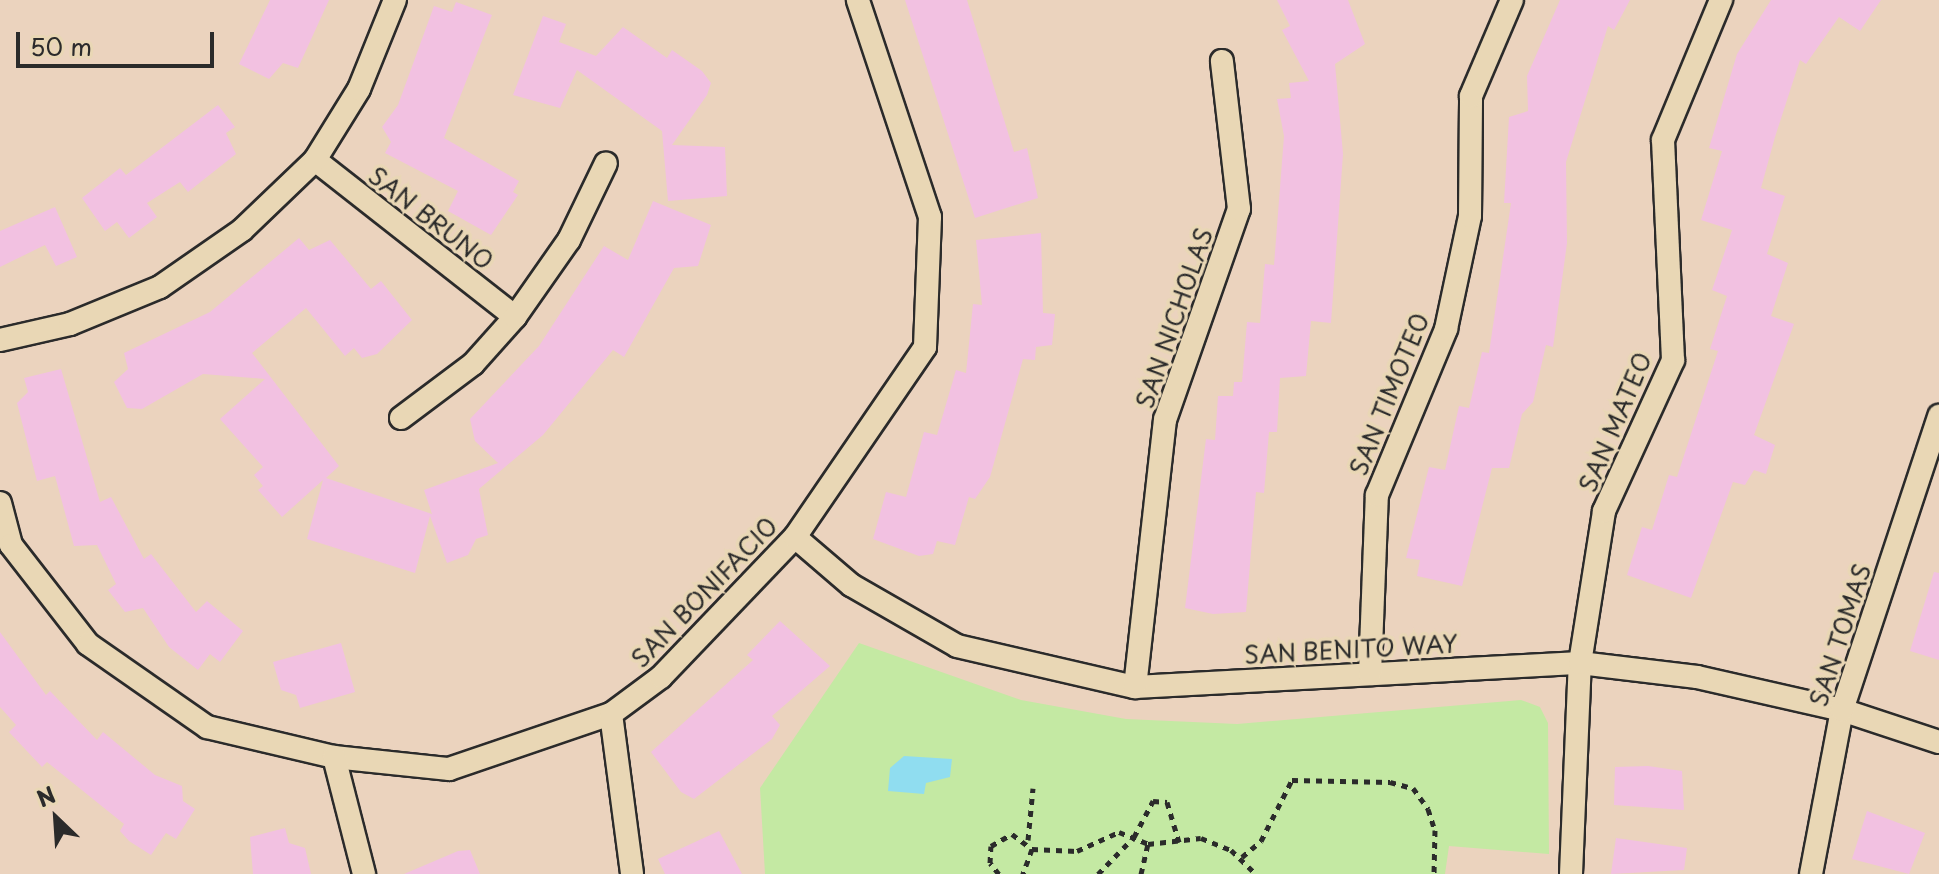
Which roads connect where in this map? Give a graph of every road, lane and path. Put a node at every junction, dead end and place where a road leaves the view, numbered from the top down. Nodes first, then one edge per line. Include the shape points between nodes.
1 (395, 0) edge
2 (858, 0) edge
3 (1512, 0) edge
4 (1721, 0) edge
5 (1222, 61) dead end
6 (315, 160) junction
7 (606, 163) dead end
8 (515, 317) junction
9 (0, 340) edge
10 (1939, 416) edge
11 (401, 418) dead end
12 (0, 503) edge
13 (795, 537) junction
14 (1580, 663) junction
15 (1370, 674) junction
16 (1135, 687) junction
17 (1842, 710) junction
18 (611, 714) junction
19 (1939, 742) edge
20 (334, 757) junction
21 (1033, 788) dead end
22 (1134, 837) junction
23 (1027, 841) junction
24 (1179, 842) junction
25 (1148, 844) junction
26 (1032, 849) junction
27 (1242, 857) junction
28 (364, 874) edge
29 (632, 874) edge
30 (999, 874) edge
31 (1023, 874) edge
32 (1098, 874) edge
33 (1141, 874) edge
34 (1256, 874) edge
35 (1434, 874) edge
36 (1571, 874) edge
37 (1811, 874) edge

1 - 6 street via 359,89
2 - 13 street, SAN BONIFACIO via 930,217 925,347
3 - 15 street, SAN TIMOTEO via 1471,96 1470,216 1446,329 1377,495
4 - 14 street, SAN MATEO via 1663,140 1673,360 1604,511
5 - 16 street, SAN NICHOLAS via 1239,209 1165,420
6 - 8 street, SAN BRUNO
6 - 9 street via 242,230 160,287 70,324
7 - 8 street via 569,240
8 - 11 street via 473,364
10 - 17 street, SAN TOMAS
12 - 20 street, SAN BONIFACIO via 11,545 88,644 207,727
13 - 16 street, SAN BENITO WAY via 851,585 957,646
13 - 18 street, SAN BONIFACIO via 661,677
14 - 15 street, SAN BENITO WAY
14 - 17 street, SAN BENITO WAY via 1697,677
14 - 36 street, SAN MATEO
15 - 16 street, SAN BENITO WAY
17 - 19 street, SAN BENITO WAY
17 - 37 street, SAN TOMAS
18 - 20 street, SAN BONIFACIO via 449,769
18 - 29 street
20 - 28 street
21 - 23 path
22 - 24 path via 1153,801 1167,802
22 - 25 path
22 - 26 path via 1119,832 1077,851
22 - 32 path
23 - 26 path
23 - 30 path via 1012,834 997,839 989,855
24 - 25 path
24 - 27 path via 1201,838
25 - 33 path
26 - 31 path
27 - 34 path
27 - 35 path via 1261,841 1292,780 1390,782 1413,788 1428,809 1435,830

